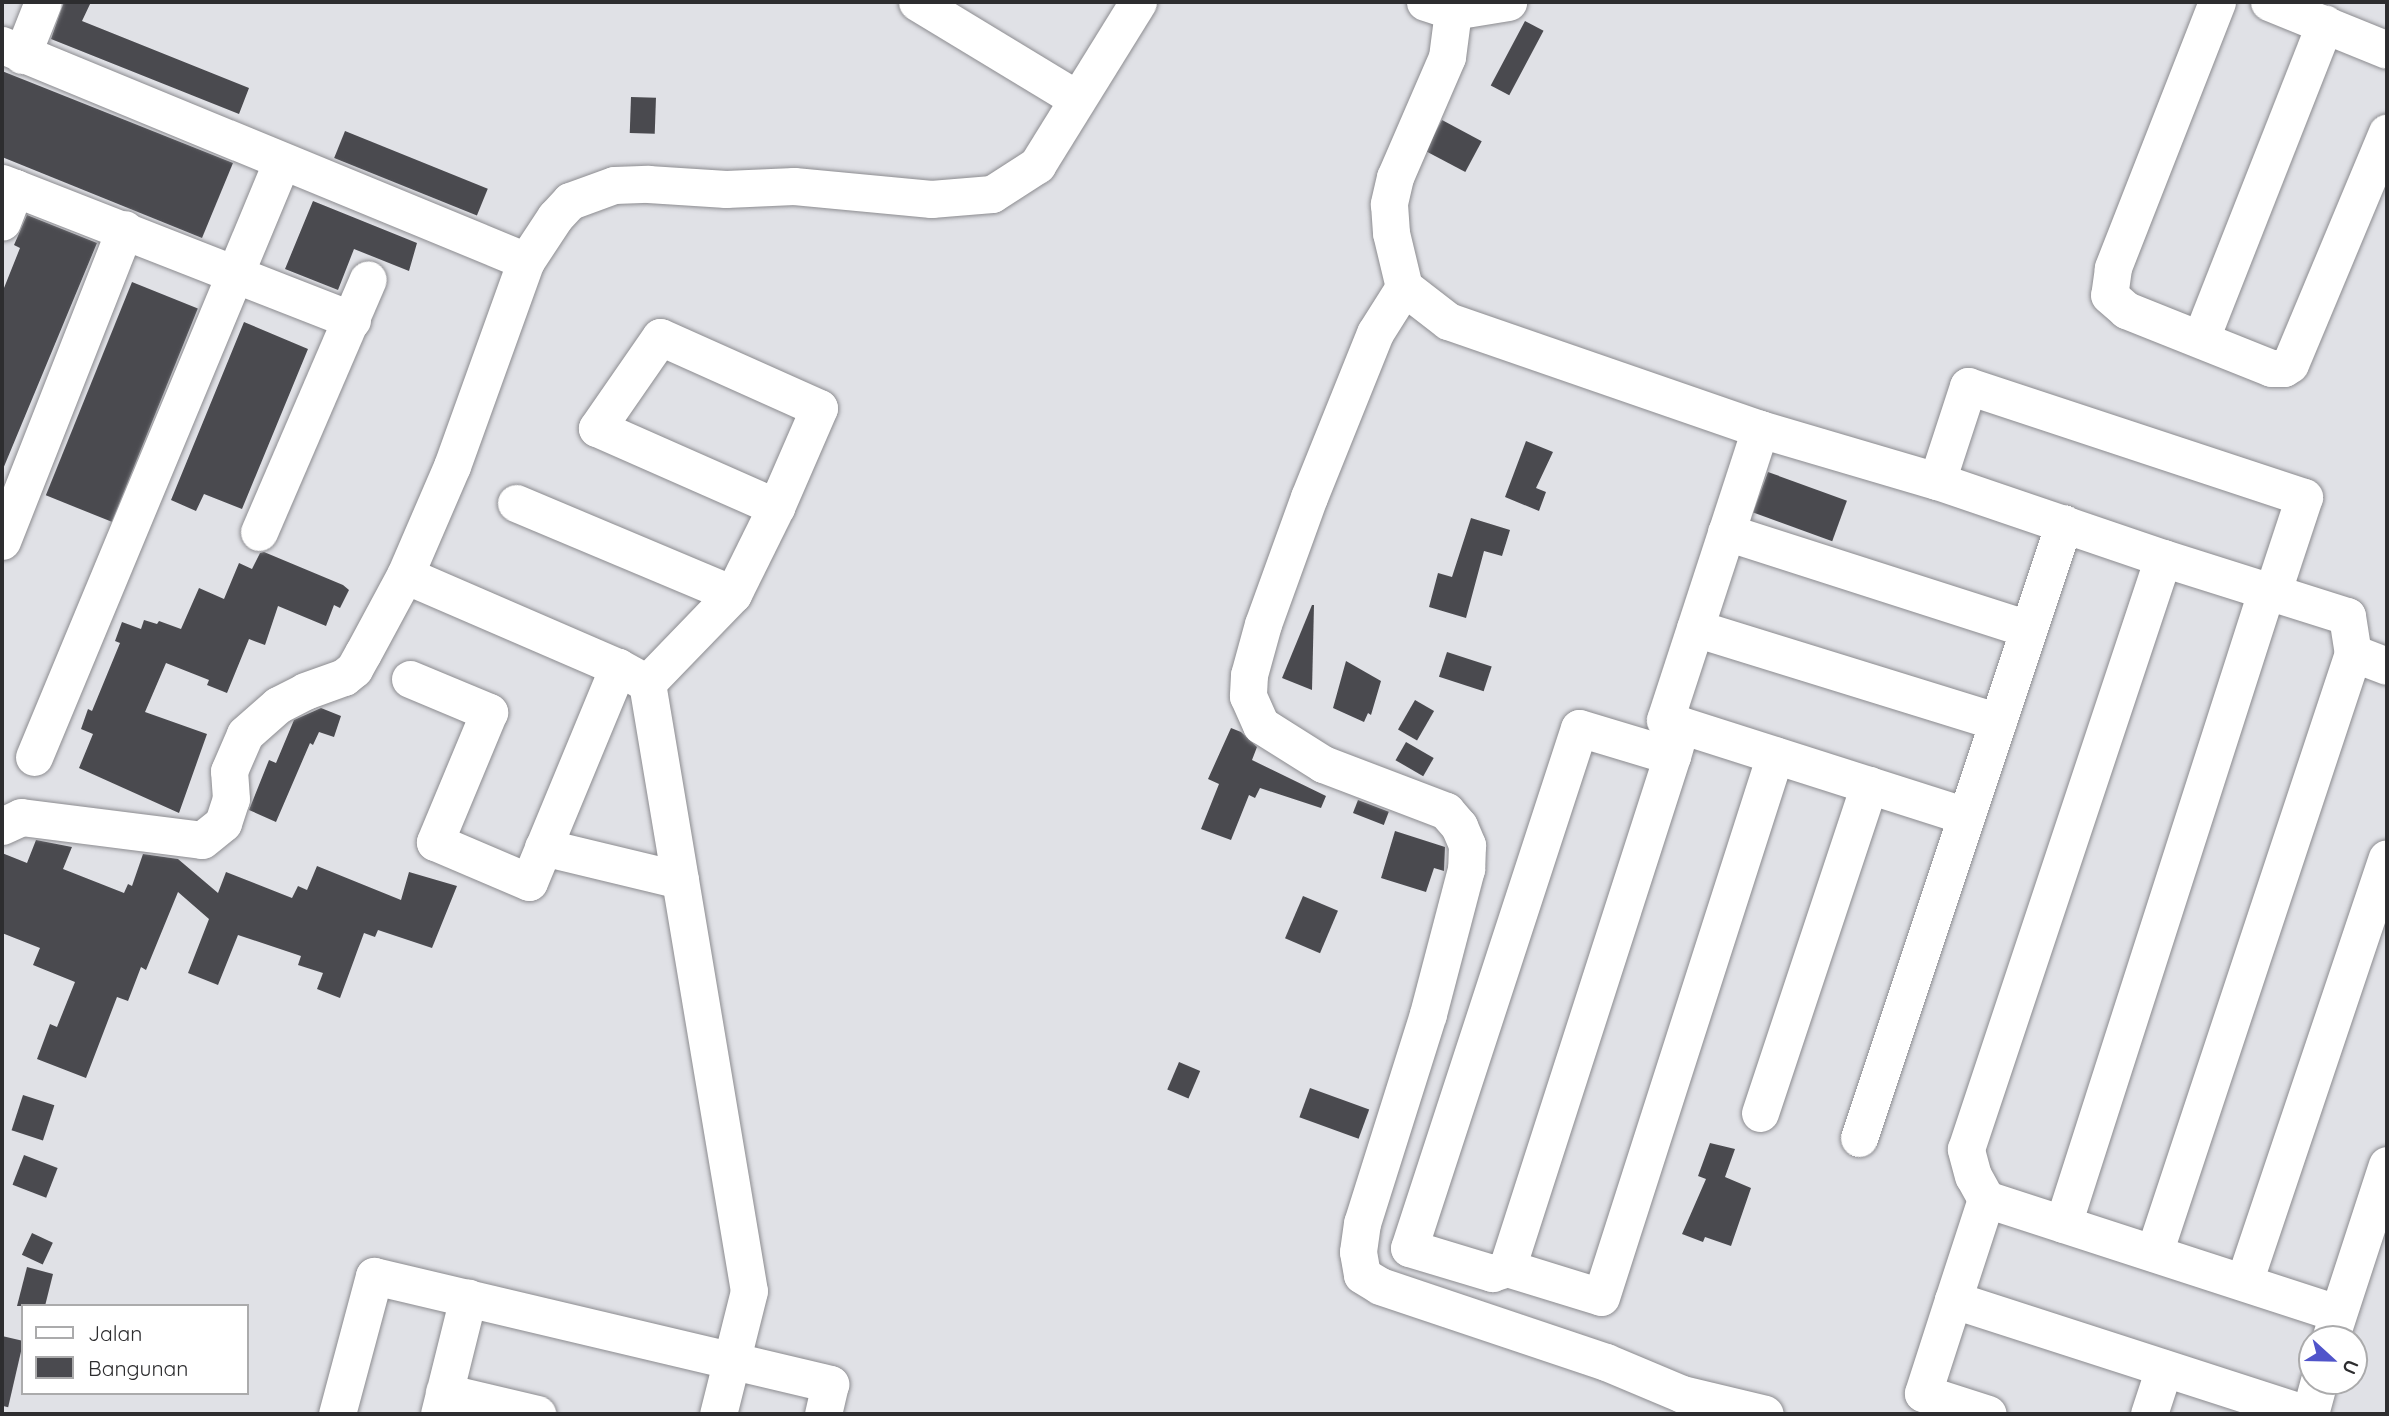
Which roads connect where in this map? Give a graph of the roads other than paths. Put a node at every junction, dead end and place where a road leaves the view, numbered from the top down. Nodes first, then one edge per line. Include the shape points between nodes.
1 (43, 2) edge
2 (917, 2) edge
3 (1508, 2) edge
4 (2217, 2) edge
5 (2269, 2) edge
6 (1133, 6) edge
7 (1439, 6) edge
8 (2325, 24) junction
9 (12, 50) edge
10 (2387, 50) edge
11 (1077, 99) junction
12 (2387, 132) edge
13 (281, 163) junction
14 (9, 186) edge
15 (2, 222) edge
16 (125, 229) junction
17 (526, 261) junction
18 (234, 274) junction
19 (368, 279) dead end
20 (1404, 287) junction
21 (352, 320) junction
22 (2201, 338) junction
23 (1760, 429) junction
24 (1937, 481) junction
25 (516, 503) dead end
26 (776, 507) junction
27 (2064, 523) junction
28 (259, 532) dead end
29 (1726, 532) junction
30 (2, 541) edge
31 (2163, 558) junction
32 (405, 575) junction
33 (2270, 590) junction
34 (733, 594) junction
35 (1695, 628) junction
36 (2028, 629) junction
37 (2353, 653) junction
38 (2387, 666) edge
39 (633, 675) junction
40 (410, 679) dead end
41 (1998, 722) junction
42 (1677, 741) junction
43 (1775, 755) junction
44 (34, 757) dead end
45 (1869, 785) junction
46 (1966, 816) junction
47 (2, 826) edge
48 (543, 847) junction
49 (2387, 858) edge
50 (680, 880) junction
51 (1760, 1113) dead end
52 (1859, 1138) dead end
53 (2387, 1164) edge
54 (1986, 1199) junction
55 (2063, 1224) junction
56 (2154, 1253) junction
57 (1507, 1268) junction
58 (2244, 1282) junction
59 (468, 1298) junction
60 (1953, 1300) junction
61 (2332, 1325) edge
62 (2334, 1325) edge
63 (732, 1360) junction
64 (2164, 1368) junction
65 (2315, 1395) edge
66 (441, 1403) edge
67 (337, 1414) edge
68 (537, 1414) edge
69 (719, 1414) edge
70 (823, 1414) edge
71 (1765, 1414) edge
72 (1988, 1414) edge
73 (2149, 1414) edge
74 (2309, 1414) edge

1 - 9 street
2 - 11 street
3 - 7 street
4 - 22 street via 2108,288 2109,295 2126,310
5 - 8 street
6 - 11 street
7 - 20 street via 1447,57 1395,177 1389,204
8 - 10 street
8 - 22 street
9 - 13 street
11 - 17 street via 1037,165 992,194 931,199 794,186 614,185 570,201
12 - 22 street via 2290,364 2271,368
13 - 17 street
13 - 18 street
14 - 15 street
14 - 16 street
16 - 18 street
16 - 30 street
17 - 32 street via 452,466
18 - 21 street
18 - 44 street
19 - 21 street
20 - 23 street via 1448,321
20 - 71 street via 1375,333 1309,497 1263,624 1248,696 1261,725 1323,764 1446,811 1467,845 1466,869 1428,1014 1362,1223 1358,1252 1362,1275 1380,1286 1606,1362 1682,1394
21 - 28 street
23 - 24 street
23 - 29 street
24 - 27 street
24 - 33 street via 1968,386 2304,497
25 - 34 street
26 - 26 street via 597,428 660,337 819,408
26 - 34 street
27 - 31 street
27 - 36 street
29 - 35 street
29 - 36 street
31 - 33 street
31 - 54 street via 1966,1149 1973,1176
32 - 39 street
32 - 47 street via 354,669 278,705 245,734 229,771 231,799 223,823 202,840 21,817
33 - 37 street via 2347,616
33 - 55 street
34 - 39 street
35 - 41 street
35 - 42 street via 1665,720
36 - 41 street
37 - 38 street
37 - 56 street
39 - 48 street
39 - 50 street
40 - 48 street via 489,712 435,842 529,881
41 - 46 street
42 - 43 street
42 - 57 street
42 - 57 street via 1578,728 1409,1248 1492,1273
43 - 45 street
43 - 57 street via 1601,1297
45 - 46 street
45 - 51 street
46 - 52 street
48 - 50 street
49 - 58 street
50 - 63 street via 749,1291
53 - 62 street
54 - 55 street
54 - 60 street
55 - 56 street
56 - 58 street
58 - 61 street
59 - 63 street
59 - 66 street
59 - 67 street via 374,1276
60 - 64 street
60 - 72 street via 1923,1393
63 - 69 street
63 - 70 street via 830,1384
64 - 73 street
64 - 74 street
65 - 74 street
66 - 68 street

